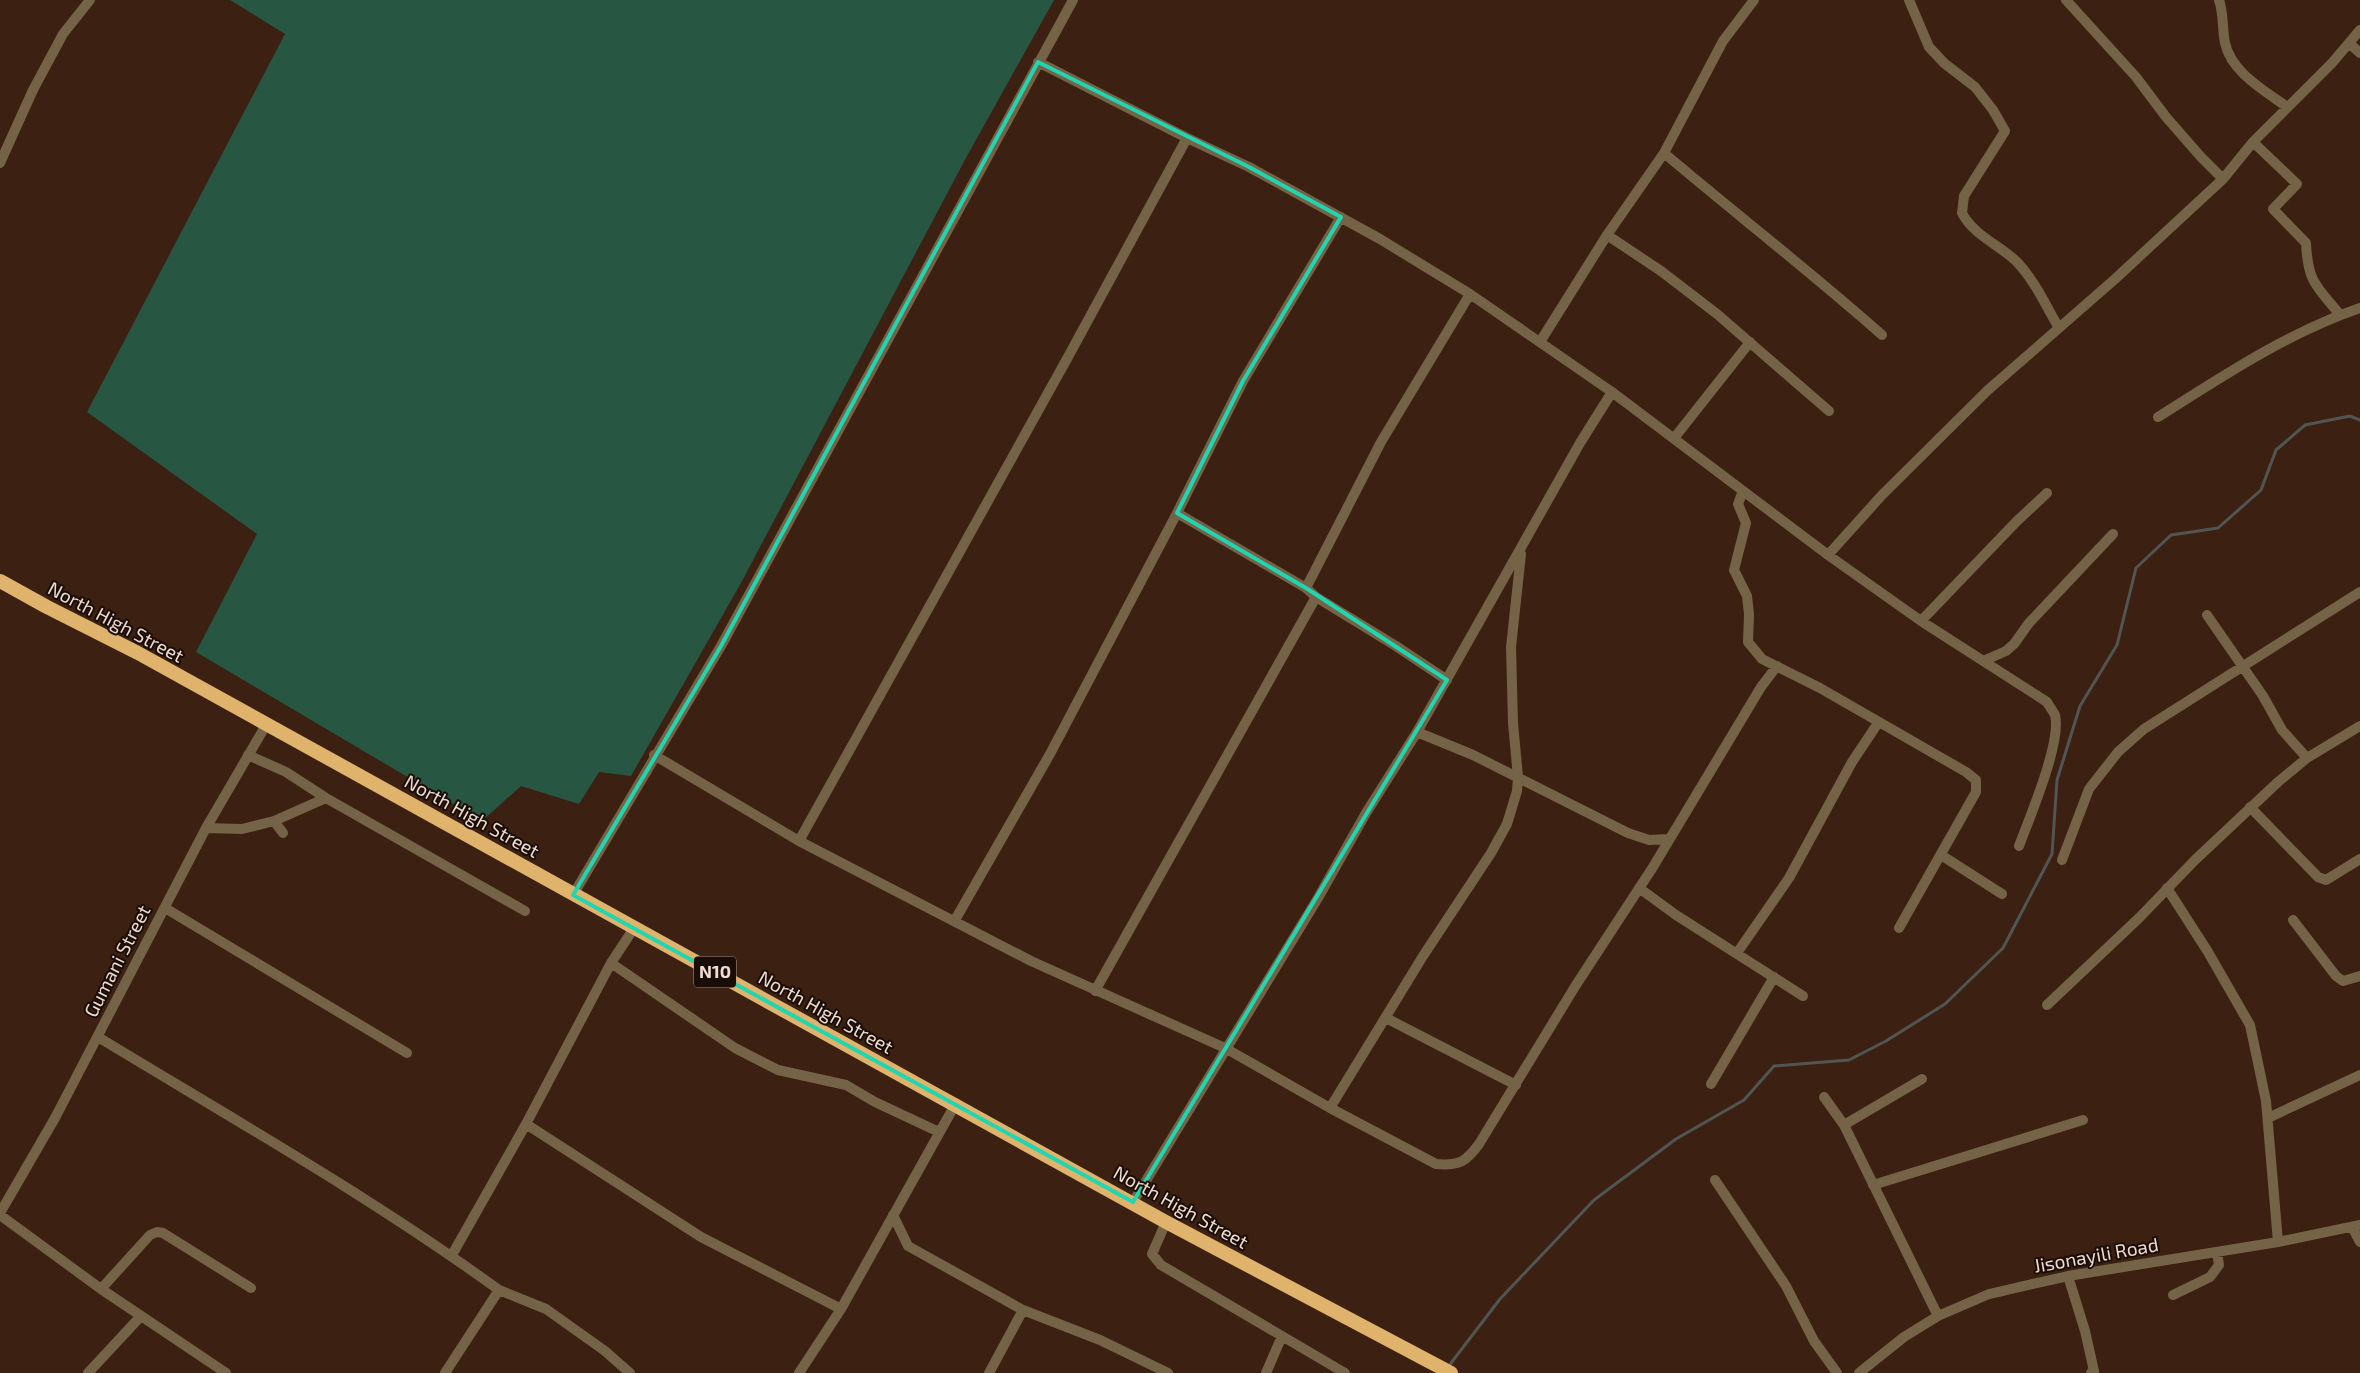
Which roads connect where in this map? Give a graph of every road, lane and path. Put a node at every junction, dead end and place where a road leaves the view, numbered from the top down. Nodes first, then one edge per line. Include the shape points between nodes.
1 (90, 0) edge
2 (1073, 0) edge
3 (1754, 0) edge
4 (1909, 0) edge
5 (2066, 0) edge
6 (2219, 0) edge
7 (2360, 30) edge
8 (2350, 44) junction
9 (2360, 53) edge
10 (1038, 62) junction
11 (2287, 107) junction
12 (1186, 138) junction
13 (2253, 142) junction
14 (1664, 153) junction
15 (0, 164) edge
16 (2224, 179) junction
17 (1340, 218) junction
18 (1607, 235) junction
19 (1470, 294) junction
20 (2360, 308) edge
21 (2340, 315) junction
22 (2059, 328) junction
23 (1882, 335) dead end
24 (1540, 342) junction
25 (1750, 342) junction
26 (1612, 392) junction
27 (1829, 411) dead end
28 (2158, 416) dead end
29 (1675, 437) junction
30 (1743, 491) junction
31 (2047, 493) dead end
32 (1177, 513) junction
33 (2113, 534) dead end
34 (1522, 548) junction
35 (1828, 555) junction
36 (0, 580) edge
37 (1306, 588) junction
38 (2360, 592) edge
39 (1316, 597) junction
40 (2207, 615) dead end
41 (1921, 620) junction
42 (1984, 661) junction
43 (1777, 666) junction
44 (2244, 667) junction
45 (1447, 680) junction
46 (1878, 723) junction
47 (266, 725) junction
48 (2360, 726) edge
49 (1417, 732) junction
50 (248, 755) junction
51 (654, 755) junction
52 (2307, 758) junction
53 (1518, 776) junction
54 (326, 798) junction
55 (2250, 808) junction
56 (274, 821) junction
57 (206, 828) junction
58 (283, 833) dead end
59 (1668, 839) junction
60 (799, 841) junction
61 (2019, 846) dead end
62 (1941, 855) junction
63 (2062, 860) dead end
64 (2360, 860) edge
65 (1639, 888) junction
66 (2167, 888) junction
67 (2002, 894) dead end
68 (573, 895) junction
69 (165, 908) junction
70 (525, 911) dead end
71 (955, 920) junction
72 (2293, 920) dead end
73 (634, 928) junction
74 (1899, 928) dead end
75 (1737, 953) junction
76 (611, 963) junction
77 (2360, 976) edge
78 (1774, 977) junction
79 (1095, 991) junction
80 (1803, 996) dead end
81 (2047, 1005) dead end
82 (1386, 1018) junction
83 (98, 1037) junction
84 (1225, 1048) junction
85 (407, 1053) dead end
86 (2360, 1074) edge
87 (1922, 1079) dead end
88 (1711, 1084) dead end
89 (1516, 1085) junction
90 (1824, 1097) dead end
91 (956, 1103) junction
92 (1330, 1108) junction
93 (2268, 1118) junction
94 (2083, 1120) dead end
95 (526, 1124) junction
96 (1844, 1125) junction
97 (939, 1132) junction
98 (1715, 1180) dead end
99 (1873, 1185) junction
100 (1133, 1202) junction
101 (0, 1214) edge
102 (893, 1214) junction
103 (1166, 1222) junction
104 (2356, 1226) edge
105 (2278, 1242) junction
106 (2360, 1242) edge
107 (2217, 1252) junction
108 (452, 1255) junction
109 (2068, 1276) junction
110 (251, 1288) dead end
111 (101, 1289) junction
112 (499, 1290) junction
113 (2173, 1295) dead end
114 (840, 1309) junction
115 (1023, 1310) junction
116 (141, 1316) junction
117 (1938, 1316) junction
118 (1282, 1336) junction
119 (88, 1373) edge
120 (226, 1373) edge
121 (445, 1373) edge
122 (630, 1373) edge
123 (799, 1373) edge
124 (989, 1373) edge
125 (1168, 1373) edge
126 (1266, 1373) edge
127 (1345, 1373) edge
128 (1451, 1373) edge
129 (1837, 1373) edge
130 (1859, 1373) edge
131 (2091, 1373) edge

1 - 15 street via 63,34 33,90
2 - 10 street
3 - 14 street via 1723,41
4 - 22 street via 1928,47 1974,87 2005,131 1964,196 1962,213 1976,230 2029,275
5 - 16 street via 2136,77 2201,157
6 - 11 street via 2225,43 2231,59 2253,83
7 - 8 street
8 - 9 street
8 - 11 street
10 - 12 street
10 - 51 street via 721,646
11 - 13 street
12 - 17 street via 1249,167
12 - 60 street via 1064,366
13 - 16 street
13 - 21 street via 2297,184 2273,209 2306,243 2308,269 2313,281
14 - 18 street
14 - 23 street
16 - 22 street
17 - 19 street
17 - 32 street via 1242,380
18 - 24 street
18 - 25 street via 1661,271
19 - 24 street
19 - 37 street via 1381,442
20 - 21 street
21 - 28 street via 2259,354
22 - 35 street via 1967,411 1882,495
24 - 26 street
25 - 27 street
25 - 29 street
26 - 29 street
26 - 34 street
29 - 30 street
30 - 35 street
30 - 43 street via 1738,504 1746,523 1734,570 1747,596 1748,642 1762,659
31 - 41 street
32 - 37 street
32 - 71 street via 1050,754
33 - 42 street via 2029,623 2014,644
34 - 45 street
34 - 53 street via 1511,647
35 - 41 street
36 - 47 highway, North High Street / N10
37 - 39 street
38 - 44 street
39 - 45 street
39 - 79 street
40 - 44 street
41 - 42 street
42 - 61 street via 2047,702 2055,715 2055,733 2042,786
43 - 46 street
43 - 59 street
44 - 52 street via 2282,730
44 - 63 street via 2144,729 2118,752 2090,789
45 - 49 street
46 - 62 street via 1976,780 1976,792
46 - 75 street via 1852,762 1789,878
47 - 50 street, Gumani Street
47 - 68 highway, North High Street / N10
48 - 52 street
49 - 53 street
49 - 84 street
50 - 54 street via 286,772
50 - 57 street, Gumani Street
51 - 60 street
51 - 68 street
52 - 55 street
53 - 59 street via 1628,833 1649,840
53 - 82 street via 1507,824
54 - 56 street
54 - 70 street
55 - 64 street via 2318,877 2326,880
55 - 66 street
56 - 57 street via 242,829
56 - 58 street
57 - 69 street, Gumani Street
59 - 65 street
60 - 71 street
62 - 67 street
62 - 74 street
65 - 75 street
65 - 89 street
66 - 81 street
66 - 93 street via 2250,1025 2264,1084
68 - 73 highway, North High Street / N10
69 - 83 street, Gumani Street
69 - 85 street
71 - 79 street
72 - 77 street via 2343,982
73 - 76 street
73 - 91 highway, North High Street / N10
75 - 78 street
76 - 95 street
76 - 97 street via 735,1048 778,1070 846,1085
78 - 80 street
78 - 88 street
79 - 84 street
82 - 89 street
82 - 92 street
83 - 101 street, Gumani Street
83 - 108 street
84 - 92 street
84 - 100 street
86 - 93 street
87 - 96 street
89 - 92 street via 1469,1158 1452,1165 1436,1164
90 - 96 street
91 - 97 street
91 - 100 highway, North High Street / N10
93 - 105 street
94 - 99 street
95 - 108 street
95 - 114 street via 701,1237
96 - 99 street
97 - 102 street
98 - 129 street via 1786,1286 1814,1340
99 - 117 street
100 - 103 highway, North High Street / N10
101 - 111 street
102 - 114 street
102 - 115 street via 908,1246
103 - 118 street via 1152,1254 1161,1265
103 - 128 highway, North High Street / N10
104 - 105 street, Jisonayili Road
104 - 106 street
105 - 107 street, Jisonayili Road
107 - 109 street, Jisonayili Road
107 - 113 street via 2219,1265 2216,1271
108 - 112 street
109 - 117 street, Jisonayili Road via 1988,1294
109 - 131 street via 2086,1331 2094,1371
110 - 111 street via 157,1232 150,1235
111 - 116 street
112 - 121 street
112 - 122 street via 546,1309
114 - 123 street
115 - 124 street
115 - 125 street via 1100,1340
116 - 119 street
116 - 120 street
117 - 130 street, Jisonayili Road via 1904,1337
118 - 126 street
118 - 127 street

